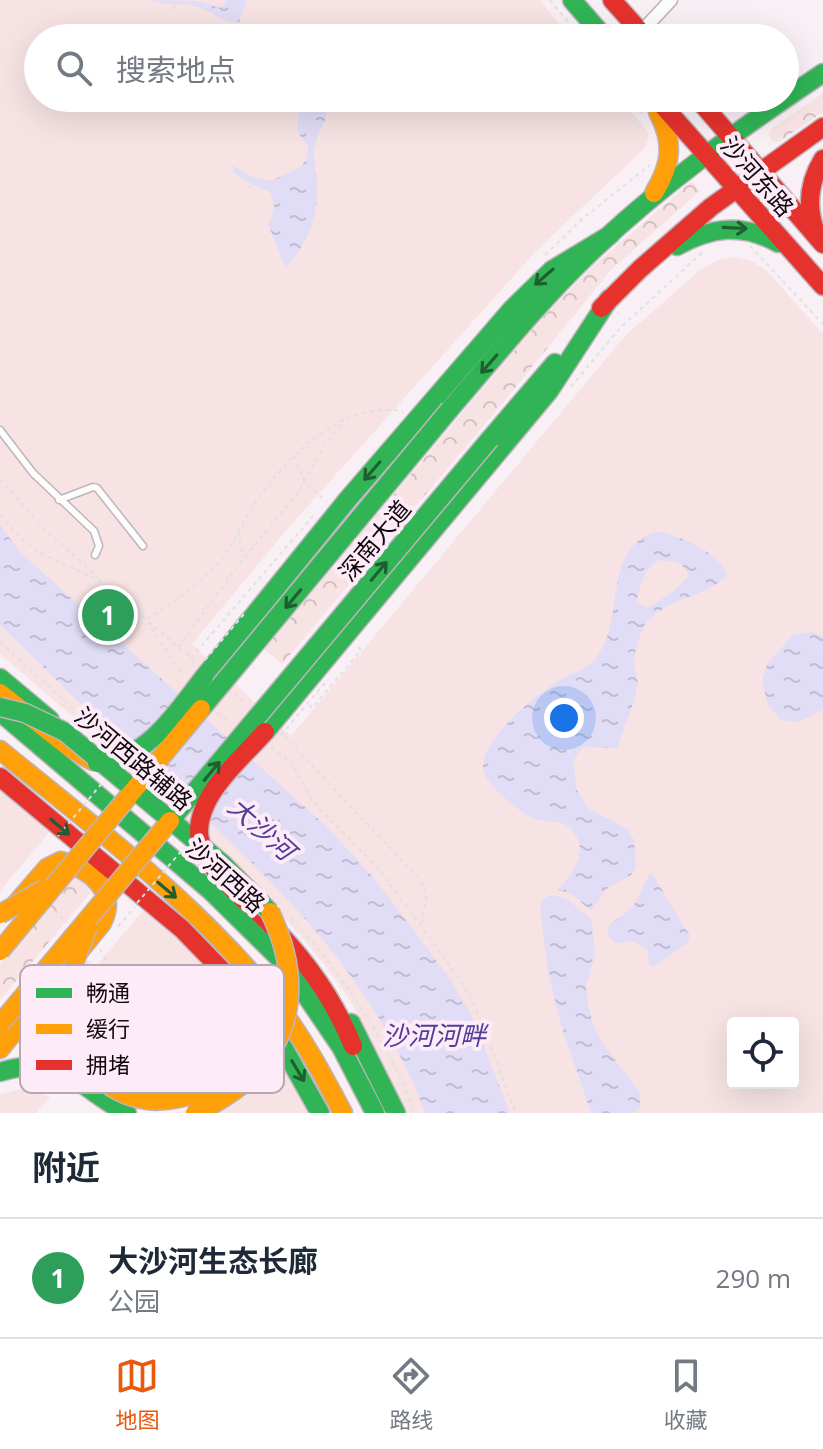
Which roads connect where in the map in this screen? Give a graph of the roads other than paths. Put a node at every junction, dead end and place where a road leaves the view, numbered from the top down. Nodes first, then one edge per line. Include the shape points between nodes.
1 (572, 0) edge
2 (612, 0) edge
3 (671, 0) edge
4 (593, 24) edge
5 (633, 24) edge
6 (652, 24) edge
7 (823, 73) edge
8 (805, 84) junction
9 (799, 86) edge
10 (799, 88) edge
11 (658, 112) edge
12 (668, 112) edge
13 (709, 112) edge
14 (767, 112) edge
15 (823, 127) edge
16 (732, 138) junction
17 (707, 156) junction
18 (823, 159) edge
19 (760, 170) junction
20 (735, 188) junction
21 (649, 201) junction
22 (610, 235) junction
23 (820, 241) edge
24 (801, 261) junction
25 (640, 269) junction
26 (823, 286) edge
27 (609, 299) junction
28 (0, 430) edge
29 (59, 500) junction
30 (143, 546) dead end
31 (95, 555) dead end
32 (0, 678) edge
33 (0, 693) edge
34 (0, 709) edge
35 (65, 732) junction
36 (0, 750) edge
37 (0, 777) edge
38 (80, 857) junction
39 (112, 890) junction
40 (270, 912) junction
41 (0, 914) edge
42 (0, 922) edge
43 (0, 951) edge
44 (49, 965) edge
45 (68, 965) edge
46 (75, 965) edge
47 (217, 965) edge
48 (247, 965) edge
49 (20, 1000) edge
50 (284, 1011) edge
51 (284, 1021) edge
52 (0, 1024) edge
53 (20, 1024) edge
54 (0, 1049) edge
55 (284, 1049) edge
56 (366, 1092) junction
57 (73, 1093) edge
58 (93, 1093) edge
59 (123, 1093) edge
60 (199, 1093) edge
61 (234, 1093) edge
62 (100, 1113) edge
63 (127, 1113) edge
64 (195, 1113) edge
65 (320, 1113) edge
66 (343, 1113) edge
67 (375, 1113) edge
68 (396, 1113) edge

1 - 4 main road
2 - 5 main road
3 - 6 street
7 - 8 main road, 深南大道
8 - 9 main road
8 - 10 main road, 深南大道
11 - 21 main road via 672,150
12 - 17 main road, 沙河东路
13 - 16 main road, 沙河东路
14 - 16 main road, 深南大道
15 - 19 main road, 深南大道
16 - 17 main road, 深南大道
16 - 19 main road, 沙河东路
17 - 20 main road, 沙河东路
17 - 21 main road, 深南大道
18 - 23 main road via 808,205
19 - 20 main road, 深南大道
19 - 23 main road, 沙河东路
20 - 24 main road, 沙河东路
20 - 25 main road, 深南大道
21 - 22 main road, 深南大道
22 -> 33 main road, bridge via 565,260 518,302 138,752 119,762 97,763 79,755
22 -> 38 main road, 深南大道, bridge via 450,409
25 -> 24 main road via 697,235 735,226 775,241
24 - 26 main road, 沙河东路
25 - 27 main road, 深南大道
39 -> 27 main road, 深南大道, bridge
27 - 56 main road, bridge via 549,391 201,815 206,857 217,875 312,973 350,1037
28 - 29 lane
29 - 30 lane via 97,488
29 - 31 lane via 94,531 99,546
32 - 35 main road, 沙河西路辅路, bridge
34 - 35 main road, bridge via 25,713
34 - 56 main road, 沙河西路 via 212,892 284,963
35 - 40 main road, 沙河西路辅路, bridge via 223,864
36 -> 48 main road, 沙河西路 via 198,915
37 -> 47 main road via 186,932
38 - 41 main road, bridge via 40,892
38 - 43 main road, 深南大道, bridge
39 - 44 main road, 深南大道, bridge
39 - 46 main road, bridge via 92,920
40 - 51 main road, bridge via 286,946 290,978
40 - 68 main road, 沙河西路辅路 via 354,1028
42 - 45 main road via 47,868 61,861 80,868 109,898 102,923
49 - 52 main road, 深南大道, bridge
50 -> 66 main road, 沙河西路
53 - 54 main road
55 -> 65 main road
56 - 67 main road, 沙河西路
57 - 62 main road
58 - 63 main road
59 - 60 main road, bridge via 163,1102
61 - 64 main road, bridge

